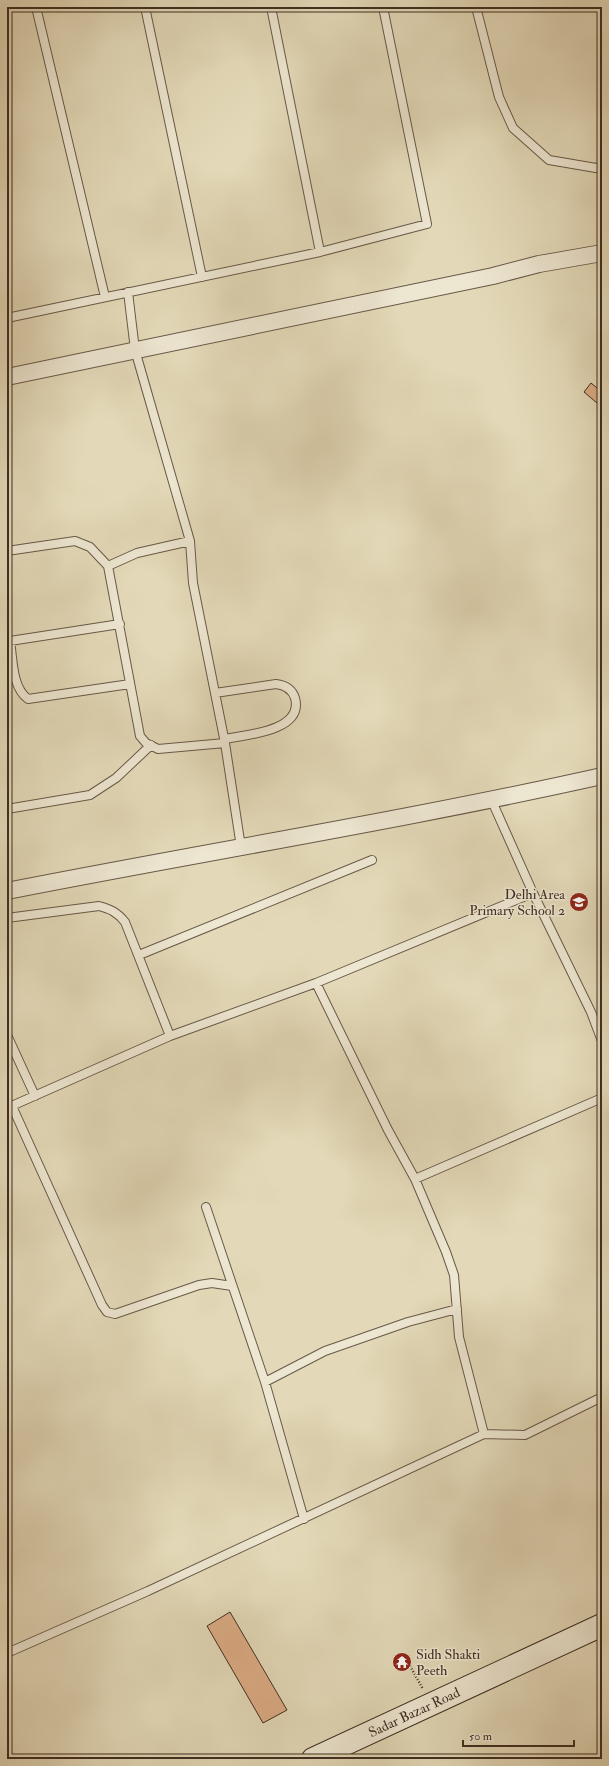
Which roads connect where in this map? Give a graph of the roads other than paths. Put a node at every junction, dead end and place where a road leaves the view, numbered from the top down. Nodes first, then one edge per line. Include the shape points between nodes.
1 (36, 7) edge
2 (145, 7) edge
3 (271, 7) edge
4 (382, 7) edge
5 (476, 7) edge
6 (602, 166) edge
7 (320, 252) junction
8 (602, 253) edge
9 (202, 277) junction
10 (128, 292) junction
11 (105, 297) junction
12 (7, 318) edge
13 (135, 350) junction
14 (7, 377) edge
15 (190, 541) junction
16 (7, 551) edge
17 (108, 566) junction
18 (120, 624) junction
19 (130, 684) junction
20 (215, 693) junction
21 (225, 741) junction
22 (151, 745) junction
23 (602, 776) edge
24 (491, 799) junction
25 (7, 809) edge
26 (241, 847) junction
27 (372, 860) dead end
28 (7, 891) edge
29 (533, 893) junction
30 (7, 918) edge
31 (139, 955) junction
32 (316, 983) junction
33 (7, 1035) edge
34 (170, 1036) junction
35 (602, 1041) edge
36 (35, 1096) junction
37 (602, 1098) edge
38 (10, 1107) edge
39 (416, 1179) junction
40 (206, 1207) dead end
41 (232, 1286) junction
42 (456, 1309) junction
43 (266, 1382) junction
44 (602, 1397) edge
45 (484, 1434) junction
46 (304, 1519) junction
47 (602, 1625) edge
48 (7, 1653) edge
49 (313, 1759) edge

1 - 11 lane
2 - 9 lane
3 - 7 lane
4 - 7 lane via 427,224
5 - 6 lane via 498,97 514,128 549,160 596,168
7 - 9 lane
8 - 13 street via 539,264 493,276
9 - 10 lane
10 - 11 lane
10 - 13 lane
11 - 12 lane
13 - 14 street
13 - 15 lane
15 - 17 lane via 137,553
15 - 20 lane via 193,583
16 - 17 lane via 75,541 90,547
17 - 18 lane
18 - 19 lane
18 - 19 lane via 10,641 17,682 22,694 28,699
19 - 22 lane via 140,736
20 - 21 lane
20 - 21 lane via 276,684 283,685 289,690 294,695 296,703 293,716 280,726
21 - 22 lane via 158,748
21 - 26 lane
22 - 25 lane via 116,778 90,794
23 - 24 street
24 - 26 street
24 - 29 lane
26 - 28 street
27 - 31 lane
29 - 32 lane
29 - 35 lane via 591,1012
30 - 31 lane via 99,906 110,909 119,914 125,922
31 - 34 lane
32 - 34 lane
32 - 39 lane via 388,1130
33 - 36 lane
34 - 36 lane
36 - 38 lane
37 - 39 lane
38 - 41 lane via 107,1312 115,1314 199,1285 212,1283
39 - 42 lane via 454,1275
40 - 41 lane
41 - 43 lane
42 - 43 lane via 408,1322 325,1351
42 - 45 lane via 459,1337
43 - 46 lane
44 - 45 lane via 525,1435
45 - 46 lane
46 - 48 lane
47 - 49 street, Sadar Bazar Road

